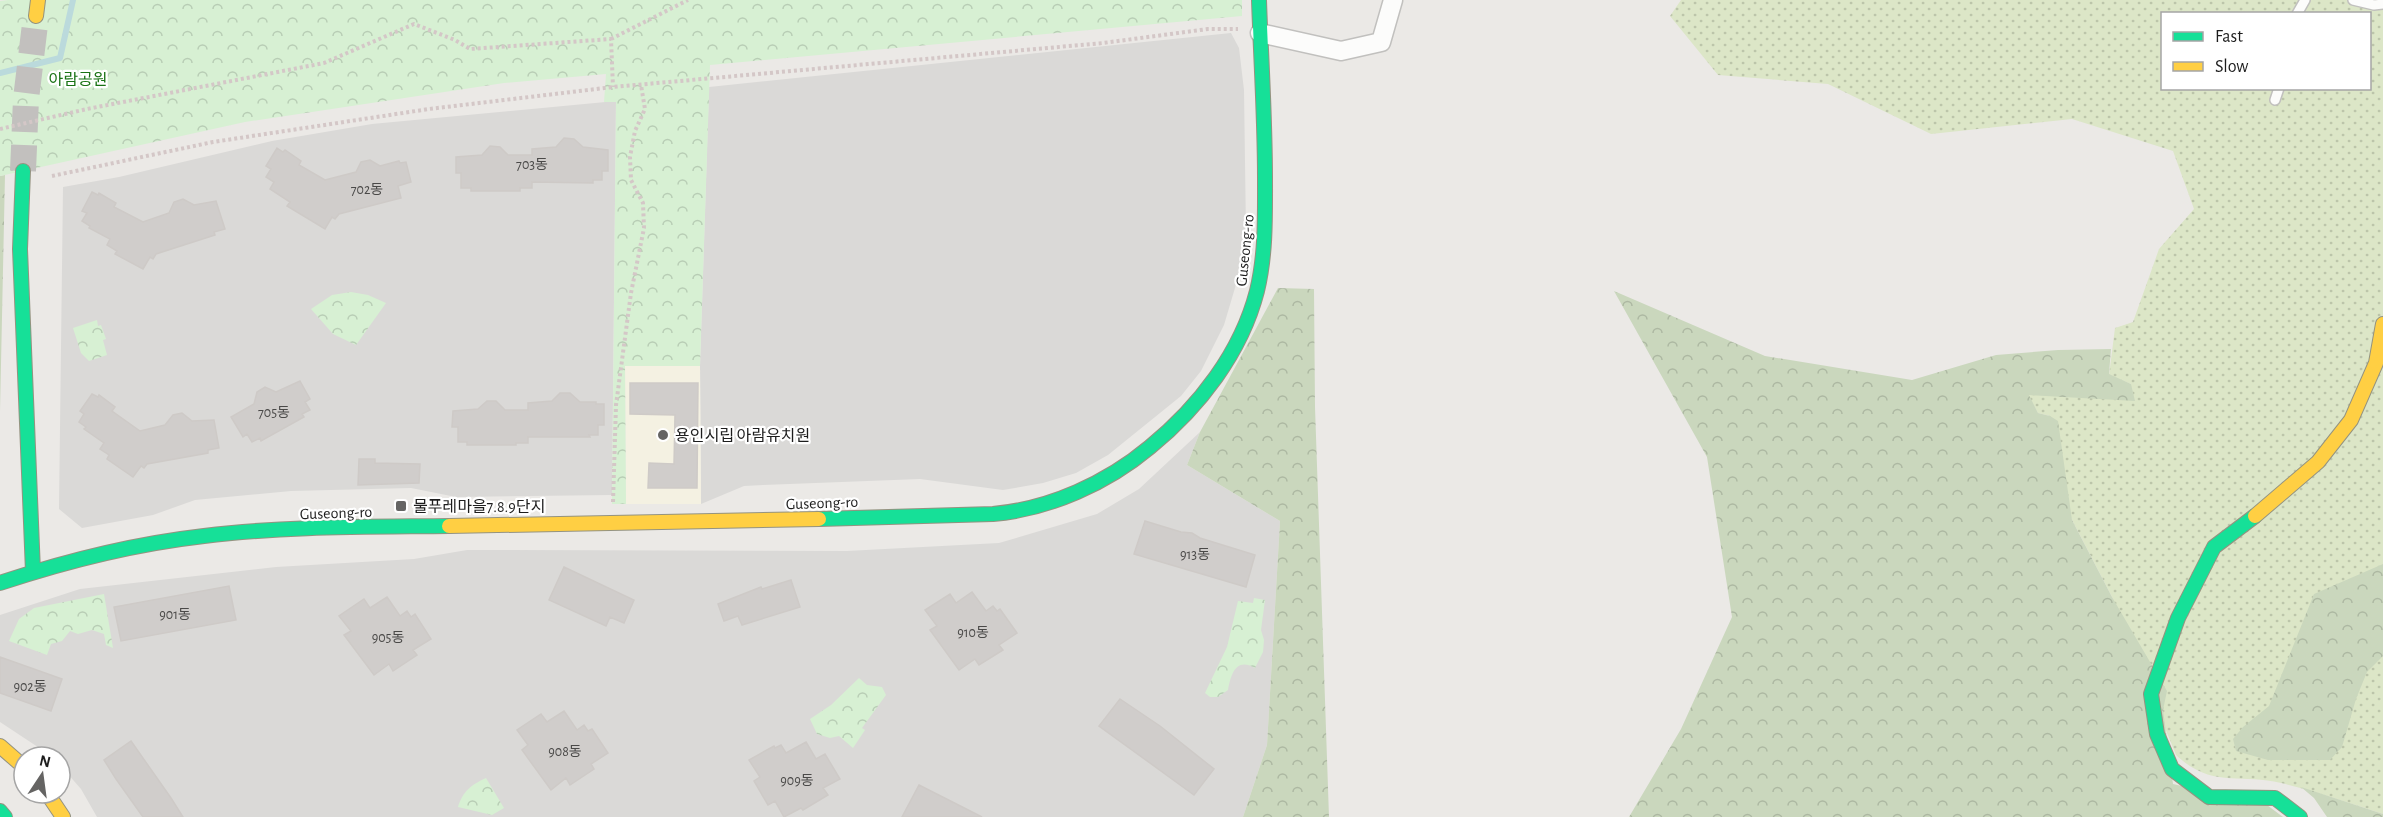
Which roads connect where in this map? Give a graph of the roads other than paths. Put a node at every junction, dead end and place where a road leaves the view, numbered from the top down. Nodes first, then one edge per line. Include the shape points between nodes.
1 (38, 0) edge
2 (1259, 0) edge
3 (1393, 0) edge
4 (2353, 0) edge
5 (2383, 4) edge
6 (36, 16) tunnel mouth
7 (1260, 33) junction
8 (2278, 90) edge
9 (2275, 100) dead end
10 (23, 171) tunnel mouth
11 (2383, 324) edge
12 (33, 572) junction
13 (0, 584) edge
14 (0, 746) edge
15 (12, 756) edge
16 (0, 811) edge
17 (5, 817) edge
18 (2300, 817) edge

1 - 6 main road
2 - 7 main road, Guseong-ro
3 - 7 street via 1381,42 1341,51
4 - 5 lane
7 - 12 main road, Guseong-ro via 1265,197 1263,250 1252,307 1221,372 1202,398 1158,444 1105,480 1015,513 262,531 171,541
8 - 9 lane
10 - 12 main road via 20,249
11 - 18 main road via 2376,363 2351,420 2319,462 2214,548 2178,618 2151,694 2157,734 2172,769 2209,797 2275,798
12 - 13 main road, Guseong-ro
14 - 15 main road
16 - 17 main road

